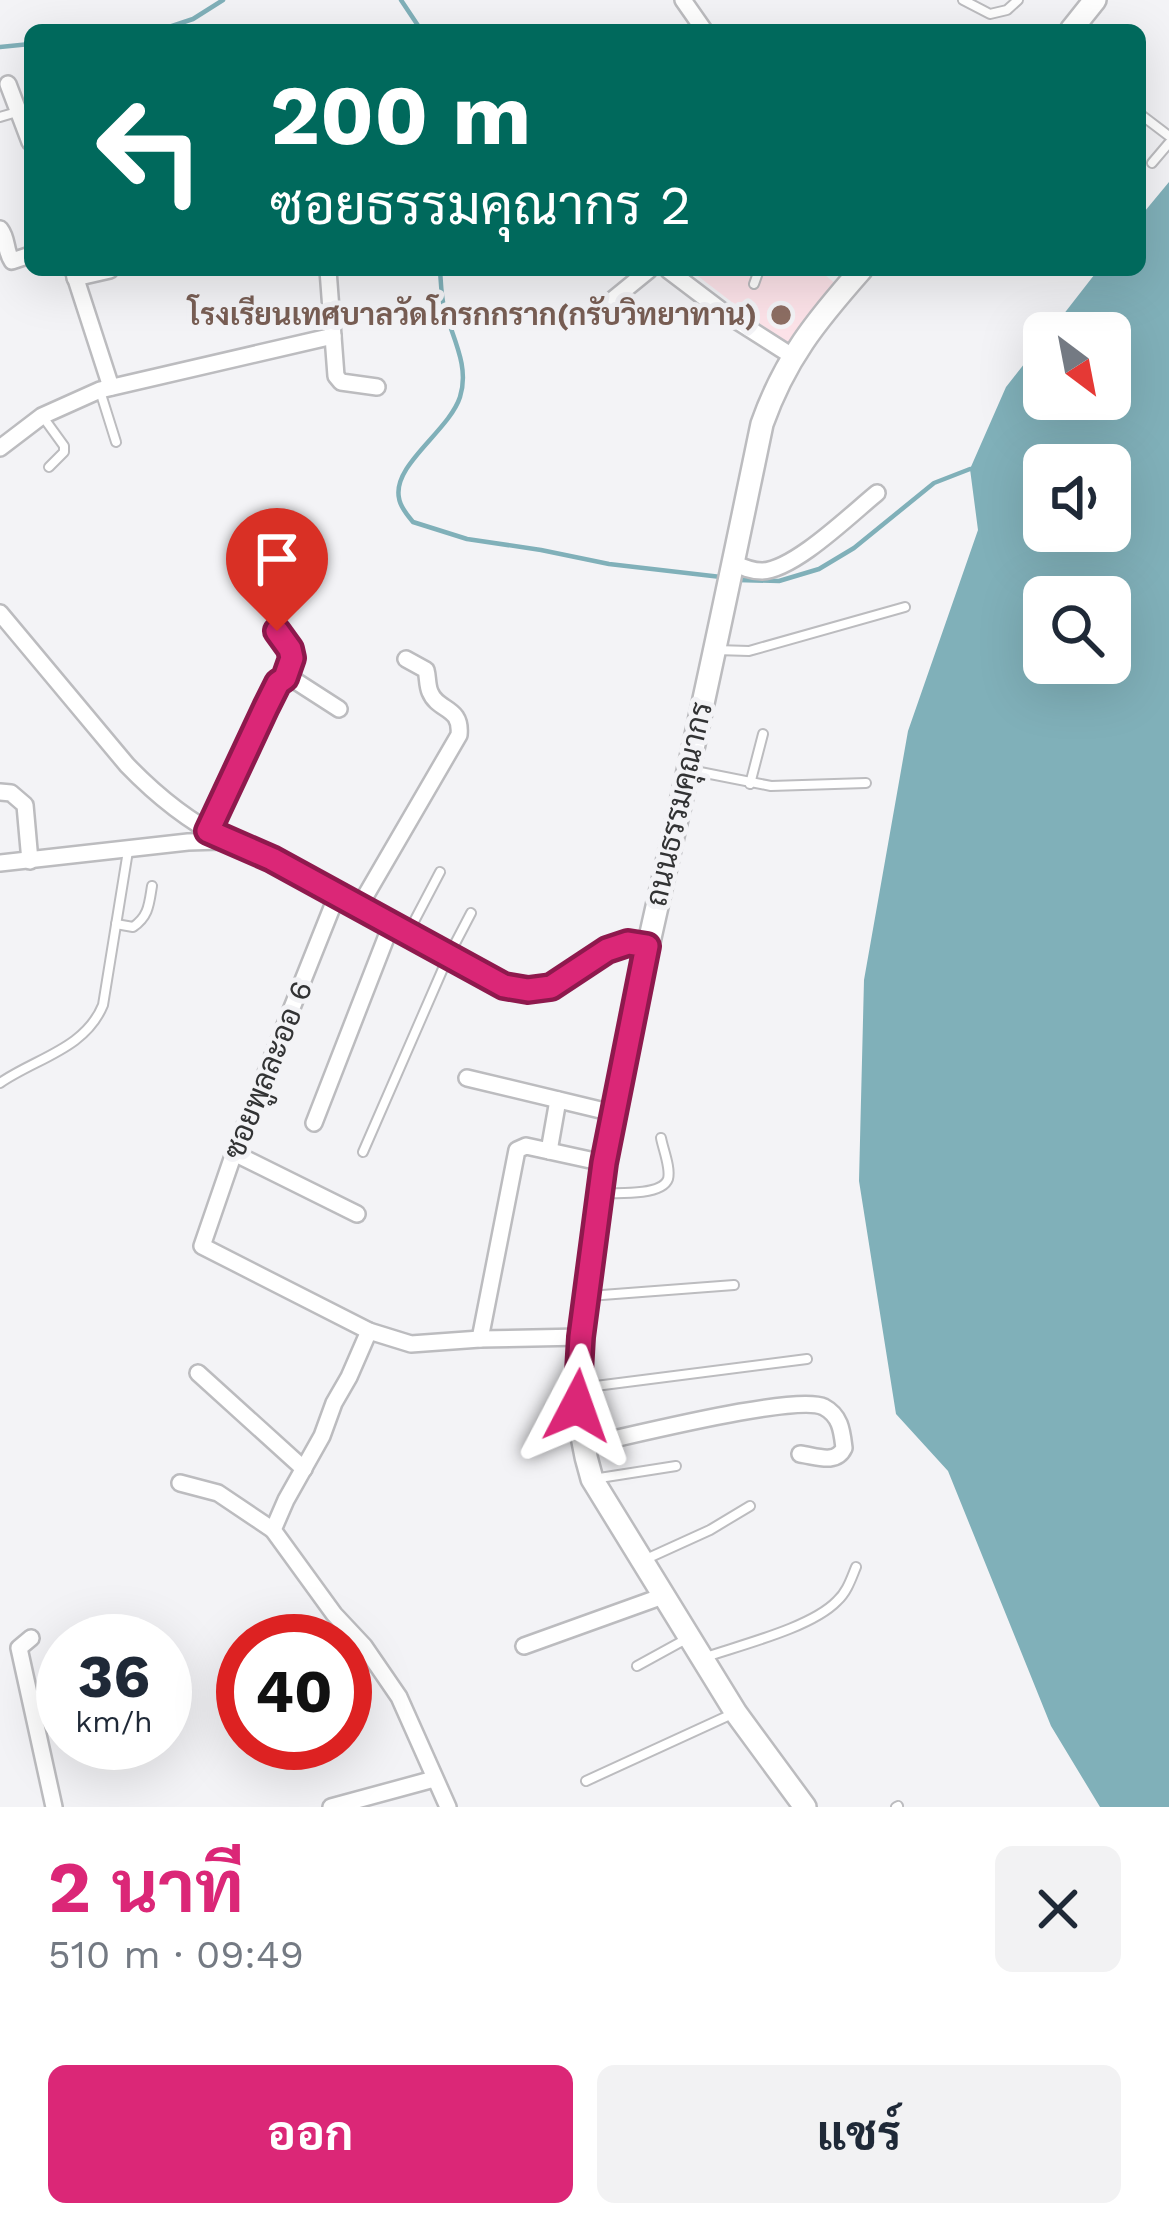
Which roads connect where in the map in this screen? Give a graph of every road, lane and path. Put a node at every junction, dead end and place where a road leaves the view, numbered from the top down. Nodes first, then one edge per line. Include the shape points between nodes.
1 (963, 0) edge
2 (1018, 0) edge
3 (1095, 0) edge
4 (1076, 24) edge
5 (8, 84) dead end
6 (19, 111) junction
7 (0, 117) edge
8 (1146, 119) edge
9 (24, 125) edge
10 (1169, 140) edge
11 (1152, 163) dead end
12 (0, 230) edge
13 (24, 257) edge
14 (75, 276) edge
15 (328, 276) edge
16 (642, 276) edge
17 (676, 276) edge
18 (757, 276) edge
19 (848, 276) edge
20 (754, 284) dead end
21 (611, 302) dead end
22 (333, 335) junction
23 (792, 356) junction
24 (377, 387) dead end
25 (105, 388) junction
26 (42, 416) junction
27 (116, 442) dead end
28 (0, 448) edge
29 (49, 467) dead end
30 (877, 494) dead end
31 (732, 567) junction
32 (905, 607) dead end
33 (0, 613) edge
34 (277, 631) dead end
35 (714, 650) junction
36 (406, 659) dead end
37 (285, 678) junction
38 (339, 709) dead end
39 (764, 734) dead end
40 (689, 769) junction
41 (866, 783) dead end
42 (750, 784) junction
43 (0, 792) edge
44 (208, 831) junction
45 (240, 847) junction
46 (128, 850) junction
47 (30, 861) junction
48 (0, 862) edge
49 (440, 872) dead end
50 (152, 886) dead end
51 (337, 895) junction
52 (359, 907) junction
53 (471, 913) dead end
54 (116, 924) junction
55 (391, 925) junction
56 (407, 934) junction
57 (647, 946) junction
58 (448, 957) junction
59 (467, 1078) dead end
60 (0, 1083) edge
61 (558, 1100) junction
62 (613, 1113) junction
63 (314, 1124) dead end
64 (661, 1138) dead end
65 (549, 1151) junction
66 (362, 1152) dead end
67 (234, 1153) junction
68 (604, 1163) junction
69 (599, 1193) junction
70 (357, 1214) dead end
71 (734, 1286) dead end
72 (587, 1296) junction
73 (370, 1331) junction
74 (581, 1337) junction
75 (480, 1339) junction
76 (807, 1359) dead end
77 (198, 1372) dead end
78 (578, 1388) junction
79 (582, 1446) junction
80 (800, 1454) dead end
81 (676, 1466) dead end
82 (304, 1469) junction
83 (592, 1479) junction
84 (180, 1483) dead end
85 (750, 1506) dead end
86 (273, 1530) junction
87 (642, 1561) junction
88 (856, 1567) dead end
89 (663, 1595) junction
90 (689, 1637) junction
91 (31, 1638) dead end
92 (524, 1646) dead end
93 (702, 1658) junction
94 (637, 1666) dead end
95 (736, 1713) junction
96 (434, 1779) junction
97 (586, 1781) dead end
98 (352, 1804) edge
99 (54, 1807) edge
100 (332, 1807) edge
101 (448, 1807) edge
102 (805, 1807) edge

1 - 2 lane via 990,14
3 - 4 street
5 - 6 street
6 - 7 lane
6 - 9 street
8 - 10 lane
10 - 11 lane
12 - 13 street via 12,261
14 - 25 street
15 - 22 street
16 - 21 street
17 - 23 street
18 - 20 lane
19 - 23 street, ถนนธรรมคุณากร
22 - 24 street via 341,382
22 - 25 street
23 - 31 street, ถนนธรรมคุณากร via 762,424
25 - 26 street
25 - 27 lane
26 - 28 street
26 - 29 lane via 64,446
30 - 31 street via 781,567
31 - 35 street, ถนนธรรมคุณากร
32 - 35 lane via 749,651
33 - 44 street via 127,765
34 - 37 lane via 292,658
35 - 40 street, ถนนธรรมคุณากร
36 - 52 street via 426,670 430,693 461,725
37 - 38 street
37 - 44 street
39 - 42 lane
40 - 42 lane
40 - 57 street, ถนนธรรมคุณากร
41 - 42 lane
43 - 47 street via 25,806
44 - 45 street
45 - 46 street via 204,841
45 - 51 street
46 - 47 street
46 - 54 lane
47 - 48 street
49 - 56 lane
50 - 54 lane via 142,921
51 - 52 street
51 - 67 street, ซอยพูลละออ 6
52 - 55 street
53 - 58 lane
54 - 60 lane via 98,1017 71,1044
55 - 56 street
55 - 63 street
56 - 58 street
57 - 58 street via 607,950 538,990 504,986
57 - 62 street, ถนนธรรมคุณากร
58 - 66 lane
59 - 61 street
61 - 62 street
61 - 65 street
62 - 68 street, ถนนธรรมคุณากร
64 - 69 lane via 666,1184
65 - 68 street
65 - 75 street via 517,1150
67 - 70 street
67 - 73 street, ซอยพูลละออ 6 via 202,1246
68 - 69 street, ถนนธรรมคุณากร
69 - 72 street, ถนนธรรมคุณากร
71 - 72 lane
72 - 74 street, ถนนธรรมคุณากร
73 - 75 street via 411,1344
73 - 82 street
74 - 75 street
74 - 78 street, ถนนธรรมคุณากร
76 - 78 lane
77 - 82 street
78 - 79 street, ถนนธรรมคุณากร
79 - 80 street via 723,1415 820,1404 836,1417 844,1448 833,1459
79 - 83 street, ถนนธรรมคุณากร
81 - 83 lane
82 - 86 street
83 - 87 street, ถนนธรรมคุณากร
84 - 86 street via 218,1493
85 - 87 lane
86 - 96 street via 399,1697
87 - 89 street, ถนนธรรมคุณากร
88 - 93 lane via 835,1604 819,1614
89 - 90 street, ถนนธรรมคุณากร
89 - 92 street
90 - 93 street, ถนนธรรมคุณากร
90 - 94 lane
91 - 99 street via 19,1648
93 - 95 street, ถนนธรรมคุณากร
95 - 97 lane
95 - 102 street, ถนนธรรมคุณากร
96 - 98 street
96 - 101 street
98 - 100 street

